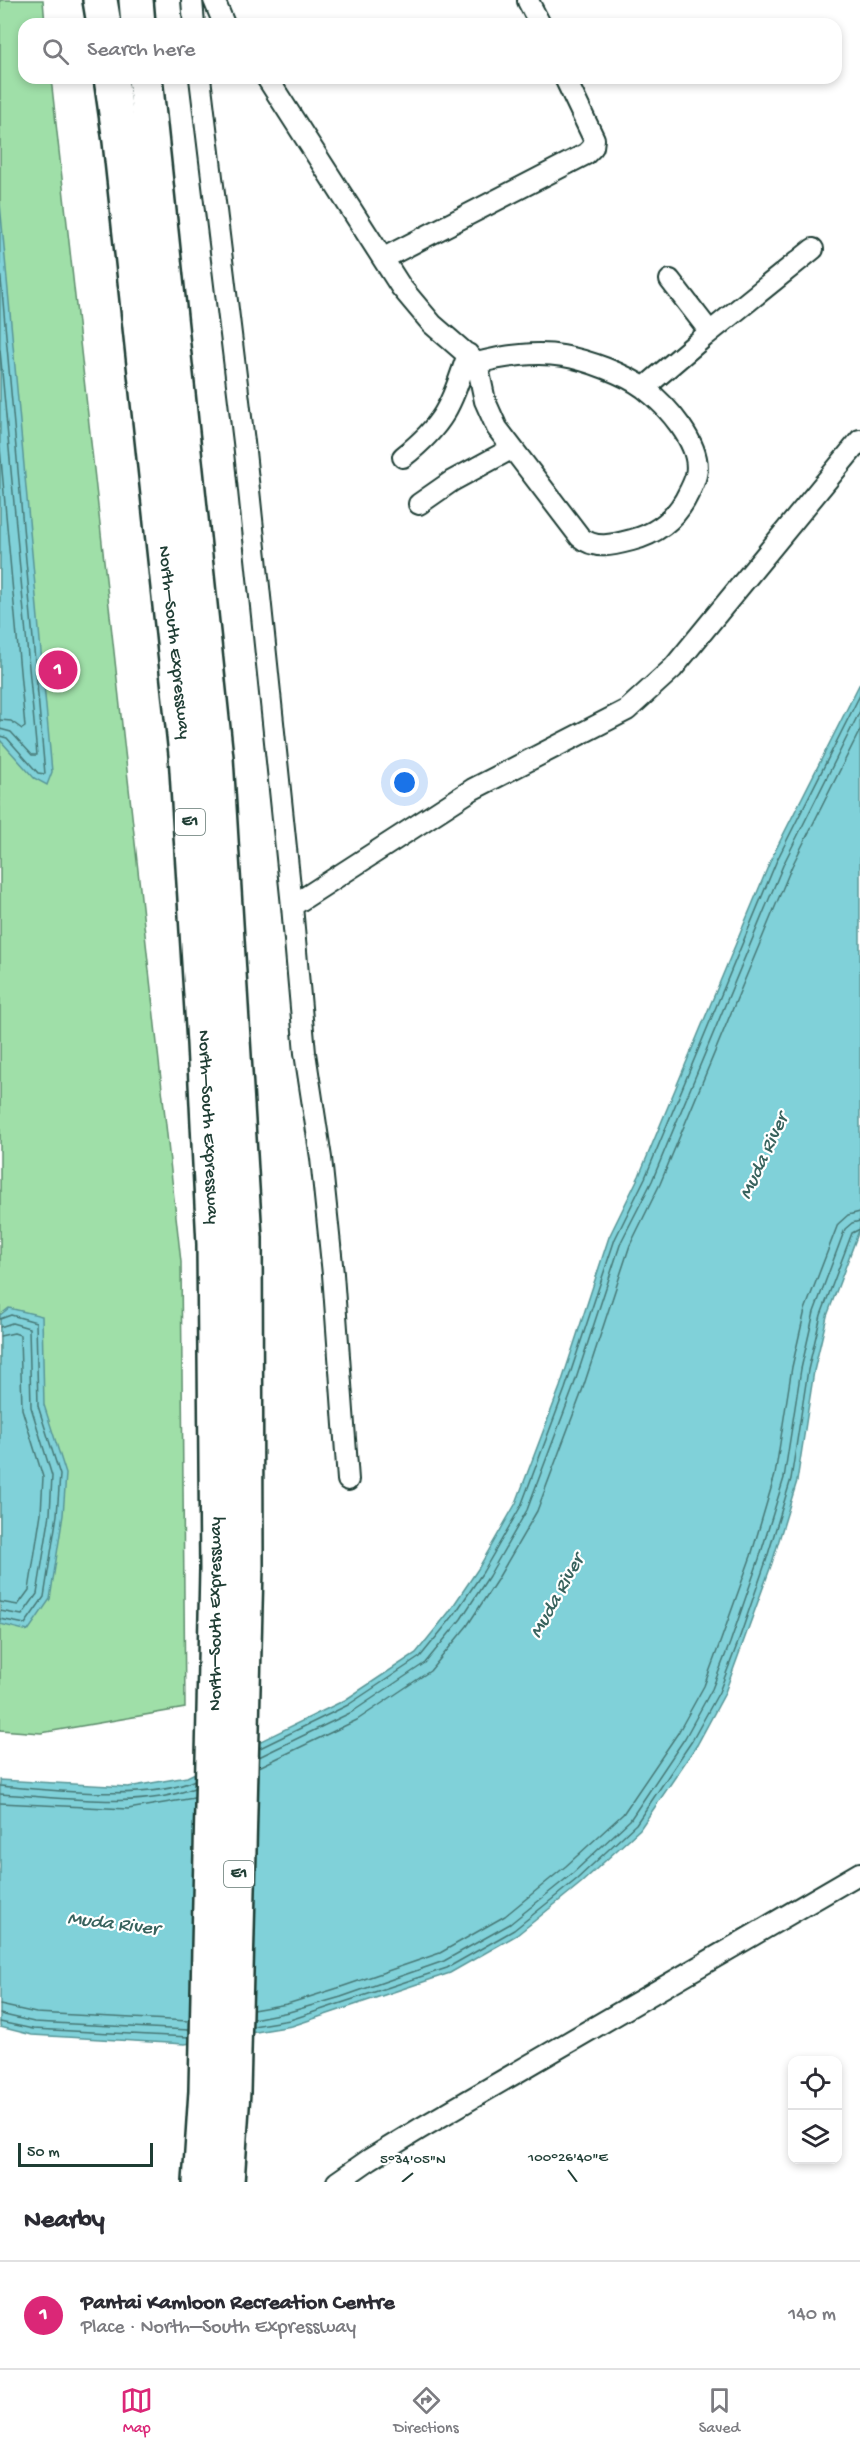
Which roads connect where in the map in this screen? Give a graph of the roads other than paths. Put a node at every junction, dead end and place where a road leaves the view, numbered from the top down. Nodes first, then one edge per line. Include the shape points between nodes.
1 (100, 0) edge
2 (136, 0) edge
3 (192, 0) edge
4 (214, 0) edge
5 (528, 1) edge
6 (103, 18) edge
7 (138, 18) edge
8 (194, 18) edge
9 (222, 18) edge
10 (537, 18) edge
11 (112, 84) edge
12 (146, 84) edge
13 (201, 84) edge
14 (271, 84) edge
15 (569, 84) edge
16 (813, 249) dead end
17 (384, 258) junction
18 (670, 280) dead end
19 (710, 332) junction
20 (473, 358) junction
21 (644, 388) junction
22 (860, 440) edge
23 (511, 449) junction
24 (403, 457) dead end
25 (419, 504) dead end
26 (292, 906) junction
27 (348, 1480) dead end
28 (232, 1567) junction
29 (860, 1873) edge
30 (200, 2182) edge
31 (227, 2182) edge
32 (337, 2182) edge

1 - 6 highway
2 - 7 highway
3 - 8 street
4 - 9 street
5 - 10 street
11 - 28 highway, North–South Expressway / E1 via 186,754
12 - 28 highway, North–South Expressway / E1 via 216,758 245,1238
13 - 26 street via 235,364
14 - 17 street
15 - 17 street via 594,139 586,154
16 - 19 street
17 - 20 street via 401,287 432,324
18 - 19 street
19 - 21 street
20 - 21 street via 562,355 622,375
20 - 23 street via 485,401
20 - 24 street via 445,414 420,444
21 - 23 street via 688,436 697,473 679,511 666,525 645,537 607,545 586,542
22 - 26 street via 674,668 642,698 627,710 473,789
23 - 25 street
26 - 27 street via 305,1053 333,1274
28 - 30 highway, North–South Expressway / E1
28 - 31 highway, North–South Expressway / E1 via 234,2080
29 - 32 street via 421,2128

